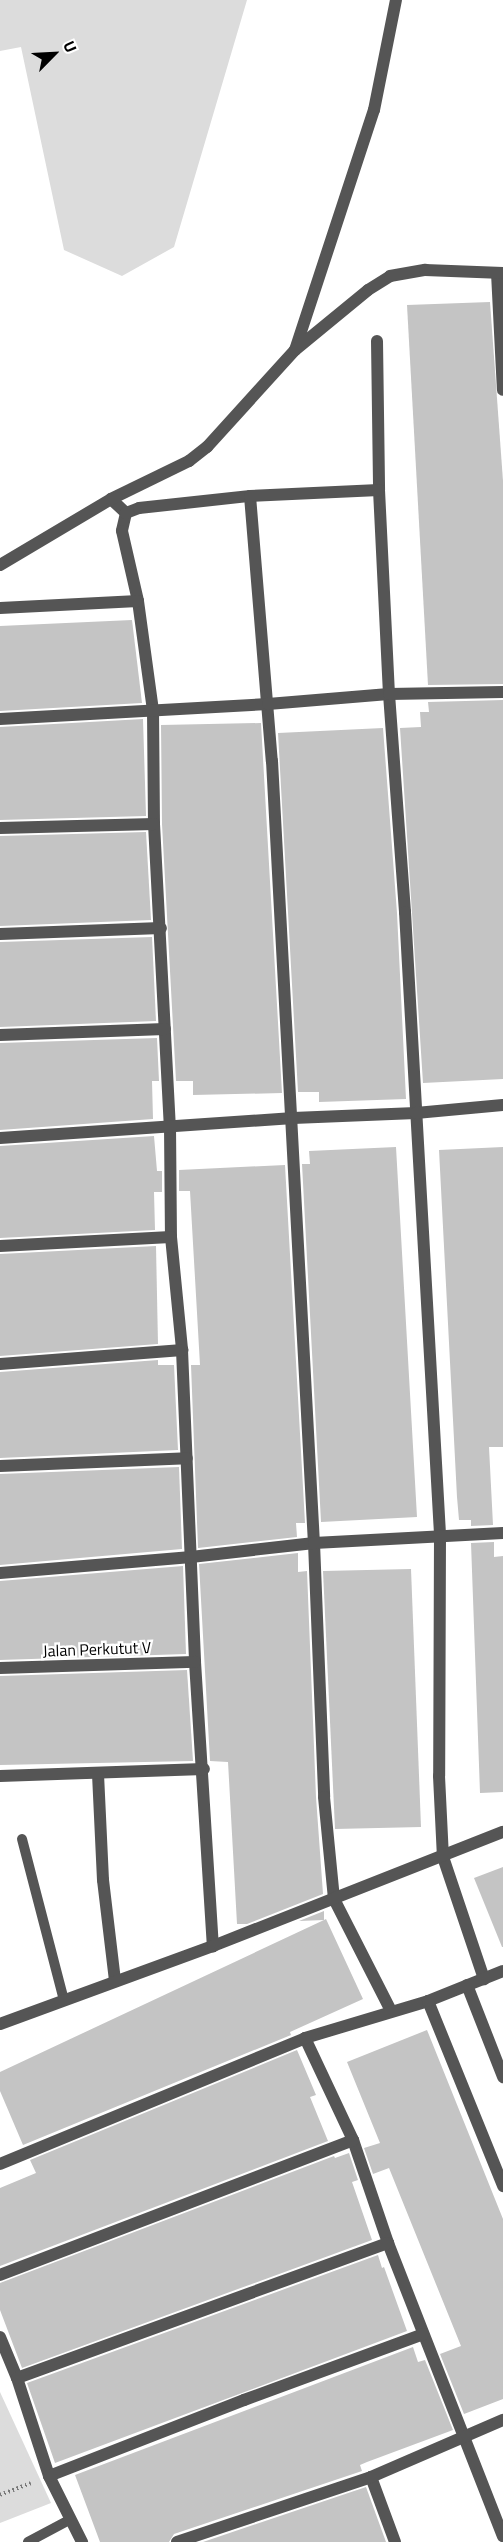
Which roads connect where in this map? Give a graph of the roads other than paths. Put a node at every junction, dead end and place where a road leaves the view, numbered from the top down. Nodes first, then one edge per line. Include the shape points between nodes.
1 (396, 0) edge
2 (500, 273) edge
3 (377, 342) dead end
4 (295, 350) junction
5 (503, 390) edge
6 (379, 490) junction
7 (250, 496) junction
8 (111, 499) junction
9 (126, 513) junction
10 (0, 565) edge
11 (138, 601) junction
12 (0, 608) edge
13 (503, 692) edge
14 (389, 694) junction
15 (268, 704) junction
16 (153, 710) junction
17 (0, 719) edge
18 (154, 824) junction
19 (0, 828) edge
20 (160, 928) junction
21 (0, 934) edge
22 (165, 1029) junction
23 (0, 1035) edge
24 (503, 1105) edge
25 (416, 1113) junction
26 (292, 1118) junction
27 (170, 1126) junction
28 (0, 1138) edge
29 (171, 1237) junction
30 (0, 1246) edge
31 (183, 1350) junction
32 (0, 1364) edge
33 (187, 1458) junction
34 (0, 1466) edge
35 (503, 1533) edge
36 (440, 1535) junction
37 (314, 1543) junction
38 (191, 1557) junction
39 (0, 1573) edge
40 (195, 1662) junction
41 (0, 1668) edge
42 (204, 1769) junction
43 (98, 1774) junction
44 (0, 1776) edge
45 (503, 1832) edge
46 (22, 1839) dead end
47 (443, 1857) junction
48 (334, 1899) junction
49 (213, 1946) junction
50 (503, 1971) edge
51 (484, 1979) junction
52 (115, 1981) junction
53 (467, 1985) junction
54 (64, 2000) junction
55 (428, 2001) junction
56 (391, 2012) junction
57 (0, 2024) edge
58 (305, 2038) junction
59 (503, 2077) edge
60 (352, 2140) junction
61 (0, 2164) edge
62 (503, 2186) edge
63 (388, 2243) junction
64 (0, 2275) edge
65 (423, 2334) junction
66 (0, 2337) edge
67 (17, 2378) junction
68 (503, 2420) edge
69 (464, 2435) junction
70 (49, 2476) junction
71 (371, 2477) junction
72 (69, 2520) junction
73 (503, 2536) edge
74 (28, 2542) edge
75 (82, 2542) edge
76 (177, 2542) edge
77 (395, 2542) edge

1 - 4 street via 374,110
2 - 4 street via 425,270 390,276
2 - 5 street
3 - 6 street
4 - 8 street via 207,447 189,461
6 - 7 street
6 - 14 street
7 - 9 street via 139,508
7 - 15 street
8 - 9 street
8 - 10 street
9 - 11 street via 122,531
11 - 12 street
11 - 16 street
13 - 14 street
14 - 15 street
14 - 25 street
15 - 16 street
15 - 26 street
16 - 17 street
16 - 18 street
18 - 19 street
18 - 20 street
20 - 21 street
20 - 22 street
22 - 23 street
22 - 27 street
24 - 25 street
25 - 26 street
25 - 36 street
26 - 27 street
26 - 37 street
27 - 28 street
27 - 29 street
29 - 30 street
29 - 31 street
31 - 32 street
31 - 33 street
33 - 34 street
33 - 38 street
35 - 36 street
36 - 37 street
36 - 47 street
37 - 38 street
37 - 48 street via 324,1797
38 - 39 street
38 - 40 street
40 - 41 street, Jalan Perkutut V
40 - 42 street
42 - 43 street
42 - 49 street
43 - 44 street
43 - 52 street via 103,1880
45 - 47 street
46 - 54 lane
47 - 48 street
47 - 51 street
48 - 49 street
48 - 56 street
49 - 52 street
50 - 51 street
51 - 53 street
52 - 54 street
53 - 55 street
53 - 59 street
54 - 57 street
55 - 56 street
55 - 62 street
56 - 58 street
58 - 60 street
58 - 61 street
60 - 63 street
60 - 64 street
63 - 65 street
63 - 67 street
65 - 69 street
65 - 70 street
66 - 67 street
67 - 70 street
68 - 69 street
69 - 71 street
69 - 73 street
70 - 72 street
71 - 76 street
71 - 77 street
72 - 74 lane
72 - 75 street

